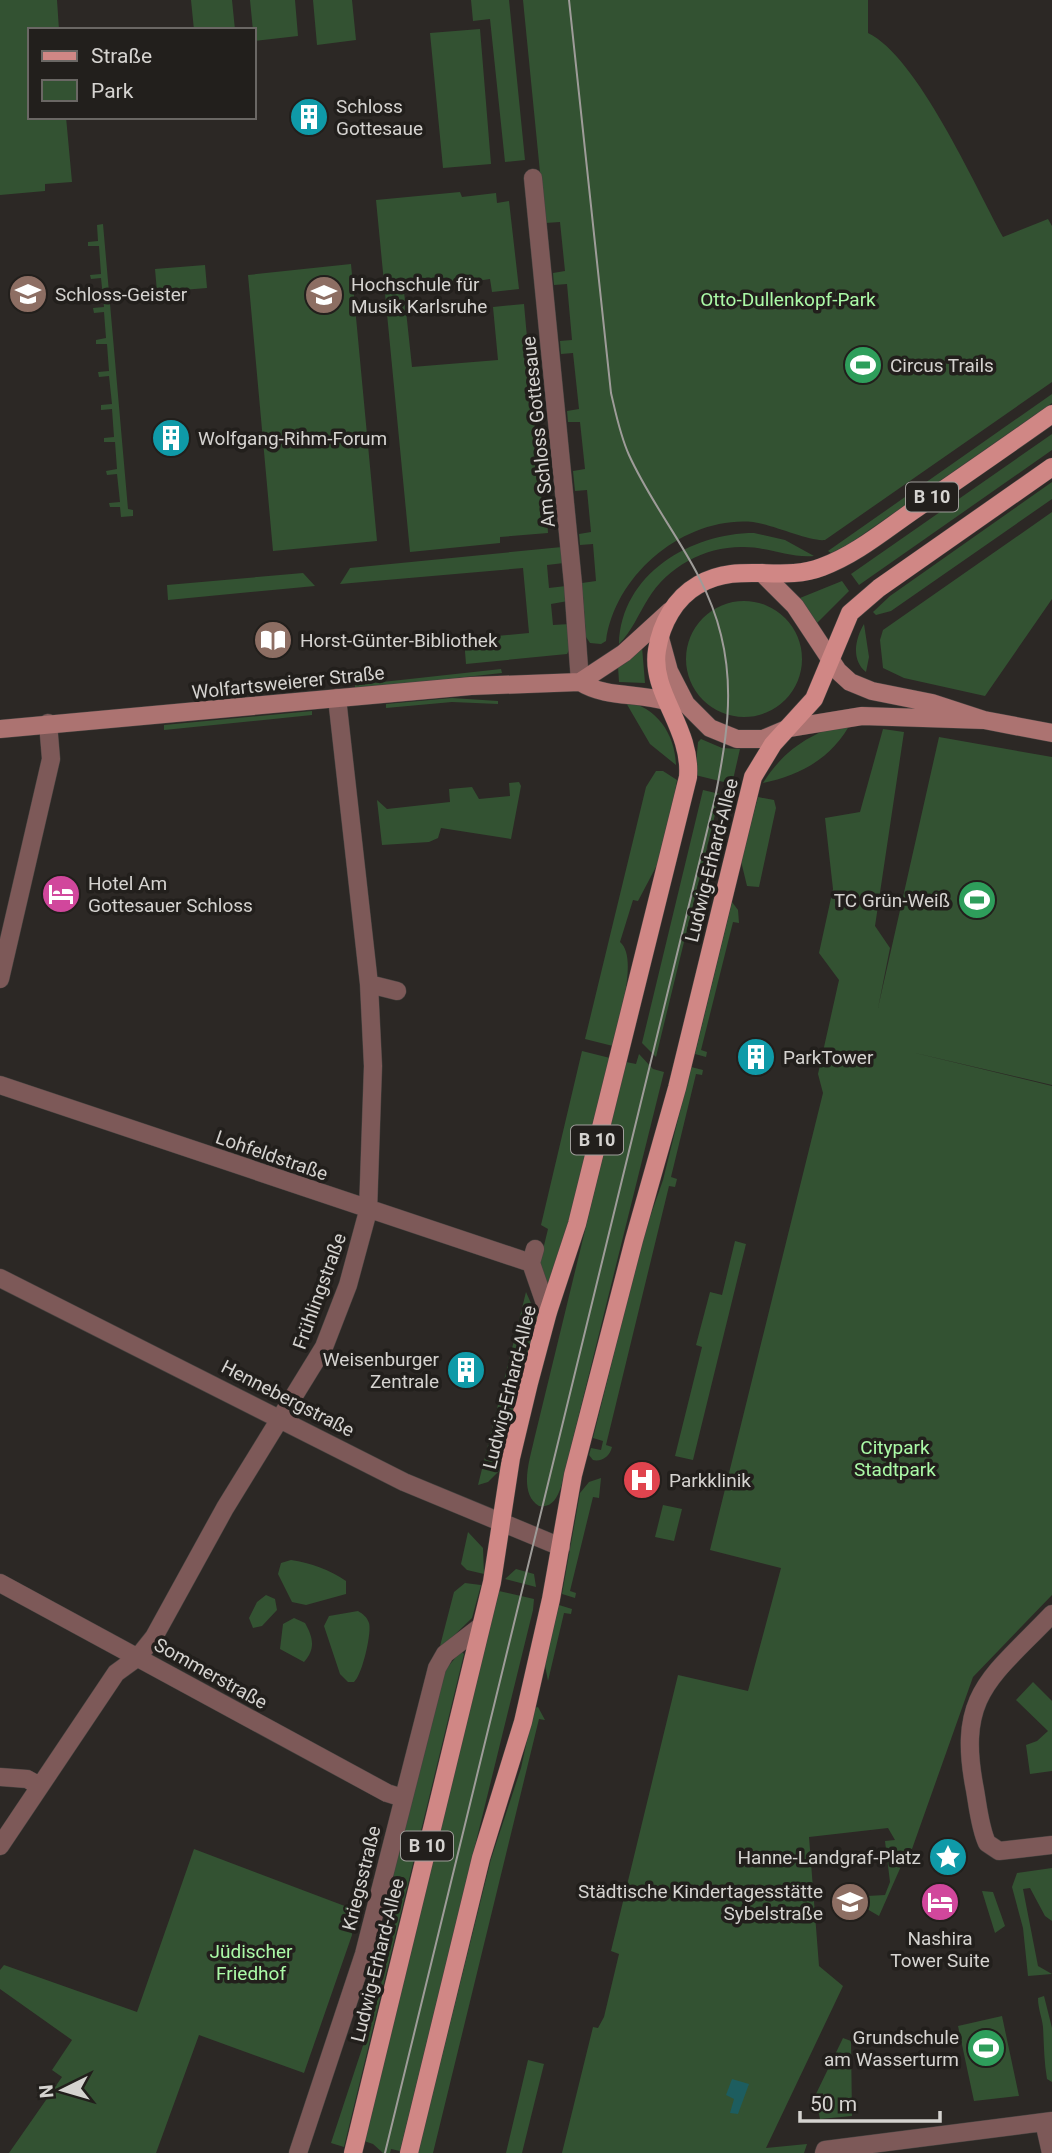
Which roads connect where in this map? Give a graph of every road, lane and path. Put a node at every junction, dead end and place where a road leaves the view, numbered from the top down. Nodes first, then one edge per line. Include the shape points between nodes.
1 (533, 178) dead end
2 (1052, 414) edge
3 (1052, 467) edge
4 (762, 573) junction
5 (673, 608) junction
6 (660, 638) junction
7 (829, 657) junction
8 (580, 682) junction
9 (337, 698) junction
10 (668, 702) junction
11 (984, 720) junction
12 (48, 723) junction
13 (789, 728) junction
14 (0, 729) edge
15 (1052, 733) edge
16 (0, 979) edge
17 (369, 985) junction
18 (397, 991) dead end
19 (0, 1085) edge
20 (368, 1211) junction
21 (0, 1278) edge
22 (548, 1312) junction
23 (283, 1418) junction
24 (501, 1523) junction
25 (561, 1547) junction
26 (0, 1583) edge
27 (1052, 1614) edge
28 (480, 1627) junction
29 (138, 1657) junction
30 (0, 1777) edge
31 (38, 1785) junction
32 (403, 1797) junction
33 (1052, 1844) edge
34 (0, 1846) edge
35 (1048, 2122) edge
36 (298, 2153) edge
37 (353, 2153) edge
38 (409, 2153) edge
39 (824, 2153) edge
40 (1051, 2153) edge

1 - 8 street, Am Schloss Gottesaue
2 - 4 main road, B 10 via 845,557 802,573
3 - 7 main road, B 10 via 862,601 850,613
4 - 5 main road, B 10 via 716,576 694,587
4 - 7 main road via 795,606
5 - 6 main road, B 10
5 - 8 main road via 624,653
6 - 10 main road, Ludwig-Erhard-Allee / B 10 via 656,664
6 - 13 main road via 678,691 710,728 749,740
7 - 11 main road via 860,687
7 - 13 main road, B 10 via 814,699
8 - 9 main road, Wolfartsweierer Straße via 502,683
8 - 10 main road, Wolfartsweierer Straße via 602,692
9 - 12 main road, Wolfartsweierer Straße
9 - 17 street, Frühlingstraße
10 - 22 main road, Ludwig-Erhard-Allee / B 10 via 686,742 688,777 577,1224
11 - 13 main road via 862,716
11 - 15 main road
12 - 14 main road, Wolfartsweierer Straße
12 - 16 street via 51,759
13 - 25 main road, Ludwig-Erhard-Allee / B 10 via 760,763 747,794 677,1088 573,1475
17 - 18 street
17 - 20 street, Frühlingstraße via 373,1066
19 - 20 street, Lohfeldstraße
20 - 22 street, Lohfeldstraße via 533,1256
20 - 23 street, Frühlingstraße via 348,1285 324,1347
21 - 23 street, Hennebergstraße
22 - 24 main road, Ludwig-Erhard-Allee / B 10 via 511,1458
23 - 24 street, Hennebergstraße via 404,1482
23 - 29 street, Frühlingstraße
24 - 25 street, Hennebergstraße
24 - 28 main road, Ludwig-Erhard-Allee / B 10
25 - 38 main road, Ludwig-Erhard-Allee / B 10 via 516,1750 481,1858
26 - 29 street, Sommerstraße
27 - 33 street via 987,1682 970,1725 969,1758 984,1838 994,1850
28 - 32 street, Kriegsstraße via 445,1654 437,1668
28 - 37 main road, Ludwig-Erhard-Allee / B 10
29 - 31 street, Frühlingstraße via 116,1673
29 - 32 street, Sommerstraße via 387,1793
30 - 31 street via 27,1779
31 - 34 street, Frühlingstraße
32 - 36 street, Kriegsstraße via 364,1954
35 - 39 street
35 - 40 street

